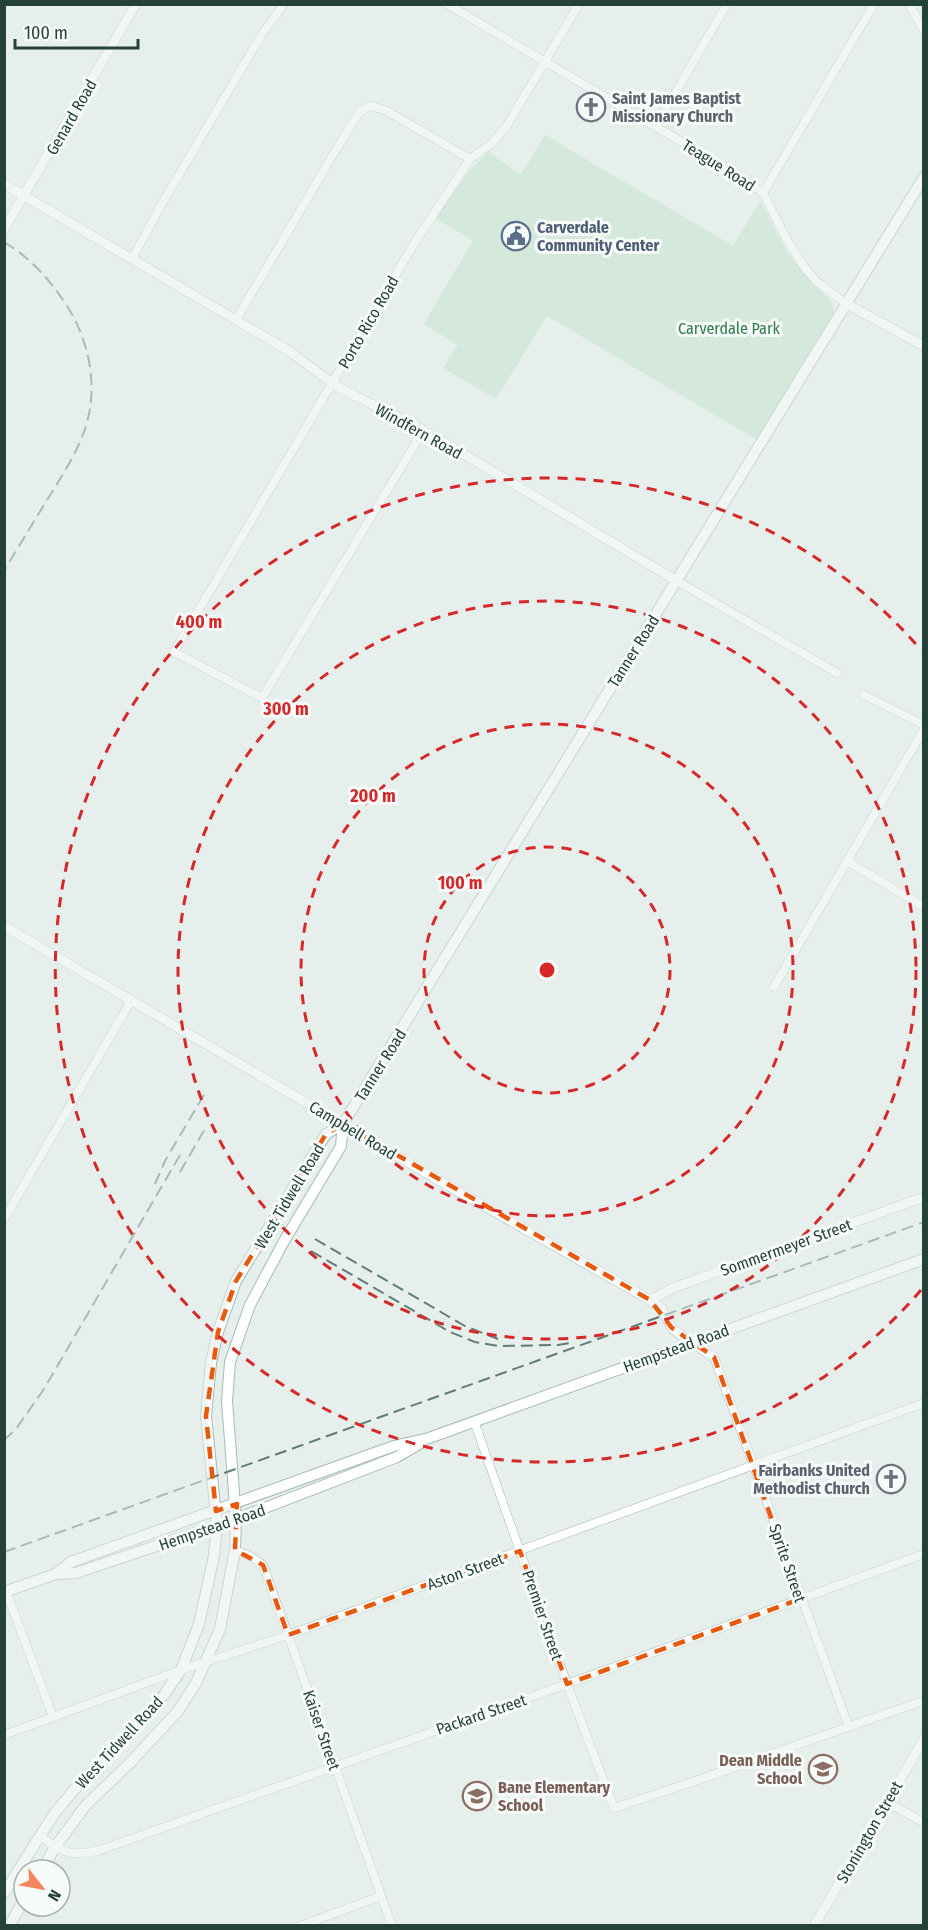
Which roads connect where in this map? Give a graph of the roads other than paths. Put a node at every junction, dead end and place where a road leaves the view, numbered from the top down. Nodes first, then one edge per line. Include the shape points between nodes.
1 (136, 4) edge
2 (284, 4) edge
3 (447, 4) edge
4 (579, 4) edge
5 (727, 4) edge
6 (874, 4) edge
7 (909, 4) edge
8 (924, 31) edge
9 (545, 62) junction
10 (656, 126) junction
11 (470, 159) junction
12 (924, 177) edge
13 (4, 184) edge
14 (763, 193) junction
15 (25, 196) junction
16 (4, 229) edge
17 (132, 259) junction
18 (845, 303) junction
19 (236, 320) junction
20 (924, 346) edge
21 (332, 383) junction
22 (423, 431) junction
23 (677, 581) junction
24 (837, 673) dead end
25 (864, 695) dead end
26 (924, 725) edge
27 (924, 729) edge
28 (847, 861) junction
29 (924, 907) edge
30 (4, 926) edge
31 (774, 987) dead end
32 (131, 1001) junction
33 (343, 1124) junction
34 (924, 1197) edge
35 (4, 1219) edge
36 (265, 1234) junction
37 (283, 1243) junction
38 (924, 1259) edge
39 (650, 1300) junction
40 (691, 1343) junction
41 (924, 1403) edge
42 (474, 1421) junction
43 (429, 1438) junction
44 (355, 1460) junction
45 (753, 1465) junction
46 (359, 1472) junction
47 (235, 1504) junction
48 (216, 1511) junction
49 (236, 1519) junction
50 (217, 1526) junction
51 (110, 1548) junction
52 (235, 1550) junction
53 (520, 1551) junction
54 (924, 1554) edge
55 (114, 1560) junction
56 (56, 1574) junction
57 (5, 1591) edge
58 (800, 1599) junction
59 (288, 1635) junction
60 (207, 1661) junction
61 (182, 1670) junction
62 (567, 1684) junction
63 (924, 1701) edge
64 (53, 1717) junction
65 (848, 1725) junction
66 (4, 1735) edge
67 (924, 1739) edge
68 (116, 1749) junction
69 (130, 1763) junction
70 (334, 1766) junction
71 (887, 1802) junction
72 (924, 1823) edge
73 (40, 1836) junction
74 (55, 1847) junction
75 (49, 1858) edge
76 (4, 1893) edge
77 (381, 1896) junction
78 (300, 1926) edge
79 (392, 1926) edge
80 (814, 1926) edge

1 - 15 street, Genard Road
2 - 17 street via 262,34
3 - 9 street, Teague Road
4 - 9 street, Porto Rico Road
5 - 10 street
6 - 14 street
7 - 8 street
9 - 10 street, Teague Road
9 - 11 street, Porto Rico Road via 506,128
10 - 14 street, Teague Road
11 - 19 street via 378,107 360,111
11 - 21 street, Porto Rico Road
12 - 18 main road, Tanner Road
13 - 15 street, Windfern Road
14 - 18 street, Teague Road via 805,268
15 - 16 street, Genard Road
15 - 17 street, Windfern Road
17 - 19 street, Windfern Road
18 - 20 street, Teague Road
18 - 23 main road, Tanner Road
19 - 21 street, Windfern Road via 289,351
21 - 22 street, Windfern Road
21 - 22 street, Porto Rico Road via 174,652 262,698
22 - 23 street, Windfern Road
23 - 24 street, Windfern Road
23 - 33 main road, Tanner Road
25 - 26 street
27 - 28 street
28 - 29 street
28 - 31 street
30 - 32 street, Campbell Road
32 - 33 street, Campbell Road
32 - 35 street
33 - 36 main road, West Tidwell Road via 326,1134
33 - 37 main road, West Tidwell Road via 341,1146
33 - 39 street, Campbell Road
34 - 39 street, Sommermeyer Street via 673,1288
36 - 37 main road
36 - 48 main road, West Tidwell Road via 237,1281 211,1363 207,1431
37 - 47 main road, West Tidwell Road via 250,1305 230,1362 227,1401
38 - 40 main road, Hempstead Road
39 - 40 street, Campbell Road via 661,1308 672,1328
40 - 42 main road, Hempstead Road
40 - 45 street, Sprite Street via 714,1357
41 - 45 street, Aston Street
42 - 43 main road, Hempstead Road
42 - 53 street, Premier Street
43 - 44 main road, Hempstead Road
43 - 46 main road, Hempstead Road via 397,1457
44 - 46 main road
44 - 47 main road, Hempstead Road
45 - 53 street, Aston Street
45 - 58 street, Sprite Street
46 - 49 main road, Hempstead Road
47 - 48 main road, Hempstead Road
47 - 49 main road, West Tidwell Road
48 - 50 main road, West Tidwell Road
48 - 51 main road, Hempstead Road
49 - 50 main road, Hempstead Road
49 - 52 main road, West Tidwell Road
50 - 55 main road, Hempstead Road
50 - 61 main road, West Tidwell Road via 200,1624
51 - 55 main road
51 - 56 main road, Hempstead Road via 71,1562
52 - 59 street, Kaiser Street via 263,1565
52 - 60 main road, West Tidwell Road via 220,1629
53 - 59 street, Aston Street
53 - 62 street, Premier Street
54 - 58 street, Packard Street
55 - 56 main road, Hempstead Road via 76,1573
56 - 57 main road, Hempstead Road
57 - 64 street
58 - 62 street, Packard Street
58 - 65 street, Sprite Street
59 - 60 street, Aston Street
59 - 70 street, Kaiser Street
60 - 61 street, Aston Street
60 - 69 main road, West Tidwell Road via 178,1711
61 - 64 street, Aston Street
61 - 68 main road, West Tidwell Road via 157,1705
62 - 65 street, Premier Street via 614,1808 688,1785
62 - 70 street, Packard Street
63 - 65 street
64 - 66 street, Aston Street
67 - 71 street, Stonington Street
68 - 69 main road
68 - 73 main road, West Tidwell Road via 74,1790
69 - 74 main road, West Tidwell Road via 86,1805
70 - 74 street, Packard Street via 100,1850 82,1855
70 - 77 street, Kaiser Street
71 - 72 street
71 - 80 street, Stonington Street
73 - 74 street, Packard Street
73 - 76 main road, West Tidwell Road
74 - 75 main road, West Tidwell Road
77 - 78 street
77 - 79 street, Kaiser Street

